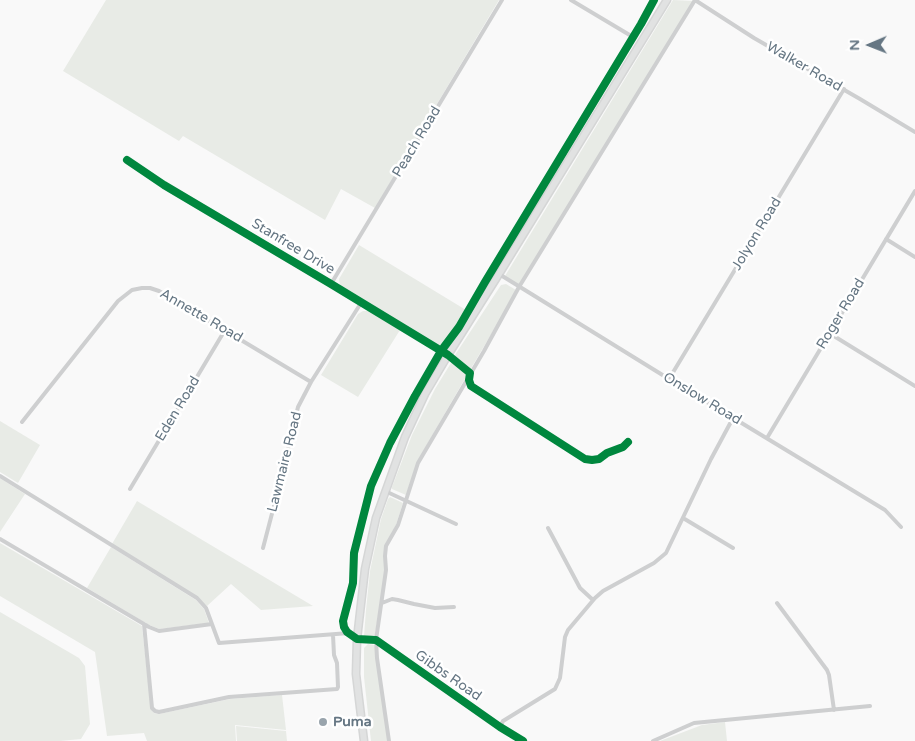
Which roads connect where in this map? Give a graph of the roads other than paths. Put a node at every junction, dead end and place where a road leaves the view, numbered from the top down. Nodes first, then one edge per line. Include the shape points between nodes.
1 (502, 0) edge
2 (572, 0) edge
3 (654, 0) edge
4 (667, 0) edge
5 (695, 0) edge
6 (633, 37) junction
7 (844, 89) junction
8 (915, 132) edge
9 (126, 160) dead end
10 (915, 191) edge
11 (532, 205) junction
12 (535, 215) junction
13 (886, 239) junction
14 (915, 257) edge
15 (499, 274) junction
16 (485, 282) junction
17 (331, 284) junction
18 (492, 286) junction
19 (519, 286) junction
20 (477, 295) junction
21 (483, 300) junction
22 (361, 303) junction
23 (225, 330) junction
24 (829, 334) junction
25 (441, 352) junction
26 (448, 355) junction
27 (470, 373) junction
28 (669, 380) junction
29 (311, 382) junction
30 (915, 386) edge
31 (733, 418) junction
32 (22, 422) dead end
33 (767, 438) junction
34 (628, 442) dead end
35 (0, 476) edge
36 (130, 489) dead end
37 (386, 491) junction
38 (405, 500) junction
39 (683, 518) junction
40 (456, 524) dead end
41 (901, 527) dead end
42 (548, 528) dead end
43 (0, 539) edge
44 (263, 548) dead end
45 (733, 548) dead end
46 (593, 600) junction
47 (382, 603) junction
48 (777, 603) dead end
49 (454, 607) dead end
50 (144, 624) junction
51 (212, 624) junction
52 (349, 633) junction
53 (333, 635) junction
54 (357, 639) junction
55 (376, 640) junction
56 (870, 706) dead end
57 (834, 710) junction
58 (500, 727) junction
59 (364, 741) edge
60 (389, 741) edge
61 (523, 741) edge
62 (653, 741) edge

1 - 17 street, Peach Road
2 - 6 street
3 - 6 street
4 - 12 highway
5 - 7 street, Walker Road
5 - 19 street
6 - 11 street
7 - 8 street, Walker Road
7 - 28 street, Jolyon Road
9 - 17 street, Stanfree Drive
10 - 13 street, Roger Road
11 - 12 street
11 - 16 street
12 - 15 highway
13 - 14 street
13 - 24 street, Roger Road
15 - 18 highway
15 - 19 street, Onslow Road
16 - 18 street
16 - 20 street
17 - 22 street, Stanfree Drive
18 - 21 highway
19 - 27 street
19 - 28 street, Onslow Road
20 - 21 street
20 - 25 street
21 - 26 highway
22 - 25 street, Stanfree Drive
22 - 29 street, Lawmaire Road
23 - 29 street, Annette Road
23 - 32 street, Annette Road via 159,291 150,288 132,290 118,301
23 - 36 street, Eden Road
24 - 30 street
24 - 33 street, Roger Road
25 - 26 street, Stanfree Drive
25 - 52 street via 394,435 371,486 354,553 353,583 344,618 344,627
26 - 27 street, Stanfree Drive
26 - 37 highway via 404,437
27 - 34 street via 471,386 585,459 599,459
27 - 38 street via 418,463
28 - 31 street, Onslow Road
29 - 44 street, Lawmaire Road via 296,414
31 - 33 street, Onslow Road
31 - 39 street
33 - 41 street, Onslow Road via 886,510
35 - 51 street via 197,598 206,608
37 - 38 street
37 - 54 highway via 370,543
38 - 40 street
38 - 47 street via 398,524 386,546
39 - 45 street
39 - 46 street via 661,559 603,591
42 - 46 street via 580,588
43 - 50 street
46 - 58 street via 565,637 560,678 555,689 503,721
47 - 49 street via 398,600 436,608
47 - 55 street
48 - 57 street via 827,670
50 - 51 street via 159,631
50 - 53 street via 152,708 159,712 229,697 337,689
51 - 53 street via 219,644
52 - 53 street
52 - 54 street
54 - 55 street
54 - 59 highway via 356,674
55 - 58 street, Gibbs Road
55 - 60 street
56 - 57 street
57 - 62 street via 694,724
58 - 61 street, Gibbs Road

